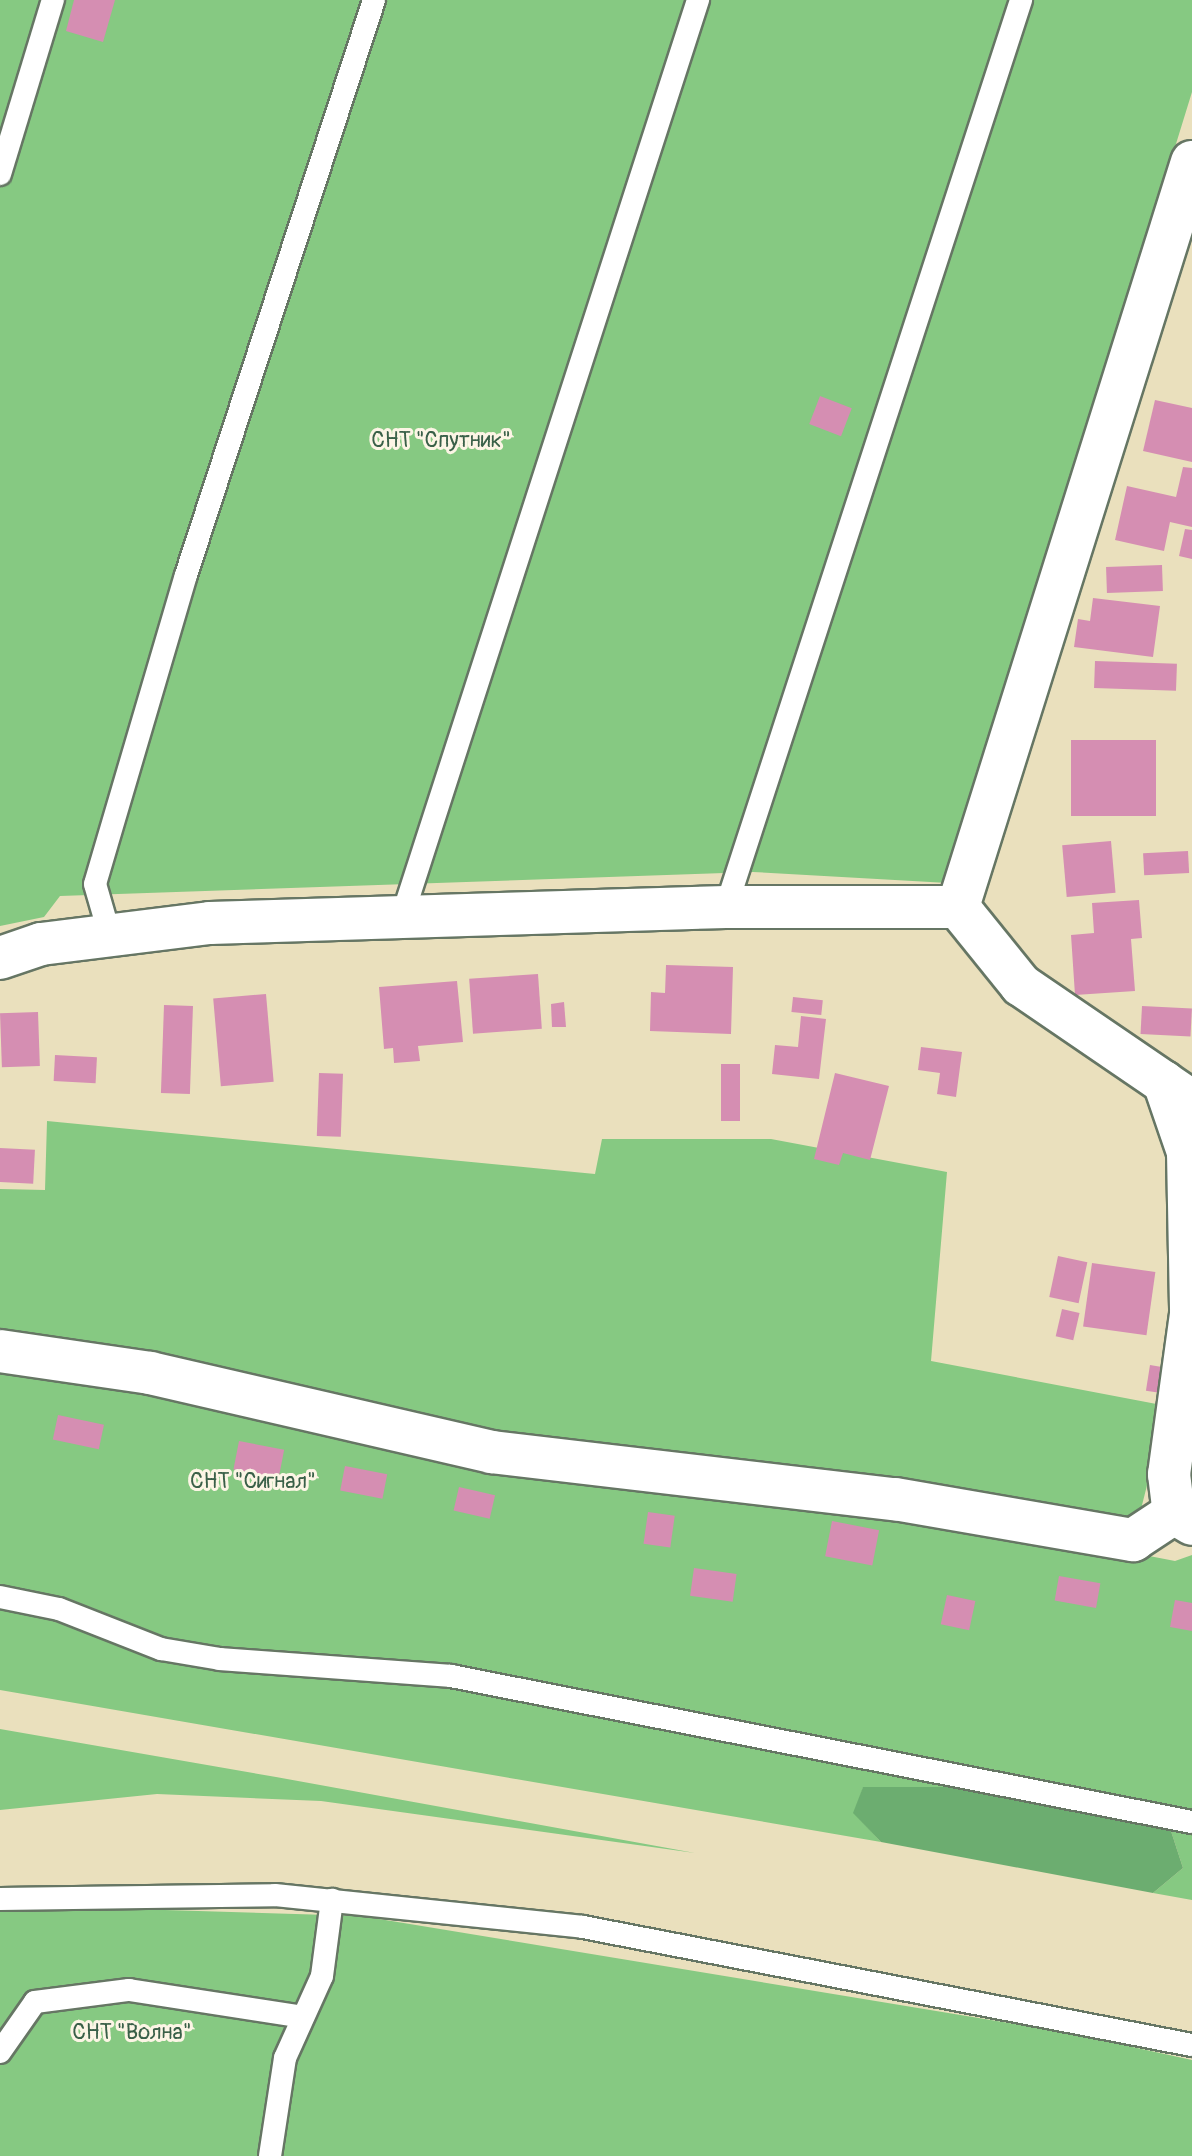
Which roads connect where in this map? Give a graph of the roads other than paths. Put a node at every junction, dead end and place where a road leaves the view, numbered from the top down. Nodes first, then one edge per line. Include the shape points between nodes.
1 (53, 0) edge
2 (374, 0) edge
3 (698, 0) edge
4 (1021, 0) edge
5 (1192, 162) edge
6 (0, 174) edge
7 (726, 907) junction
8 (958, 907) junction
9 (402, 917) junction
10 (110, 936) junction
11 (0, 958) edge
12 (1178, 1092) edge
13 (0, 1351) edge
14 (1183, 1518) edge
15 (0, 1597) edge
16 (1192, 1822) edge
17 (0, 1899) edge
18 (332, 1900) junction
19 (303, 2017) junction
20 (1192, 2045) edge
21 (0, 2052) edge
22 (270, 2156) edge

1 - 6 lane
2 - 10 lane via 186,575 95,884
3 - 9 lane
4 - 7 lane
5 - 8 street
7 - 8 street
7 - 9 street
8 - 12 street via 1021,985
9 - 10 street via 210,923
10 - 11 street via 41,944
12 - 14 street via 1188,1167 1191,1314 1169,1474
13 - 14 street via 150,1373 492,1452 895,1499 1133,1540
15 - 16 lane via 59,1609 161,1649 220,1659 451,1676
17 - 18 lane via 275,1895
18 - 19 lane via 322,1976
18 - 20 lane via 583,1927
19 - 21 lane via 129,1990 35,2002
19 - 22 lane via 285,2058

